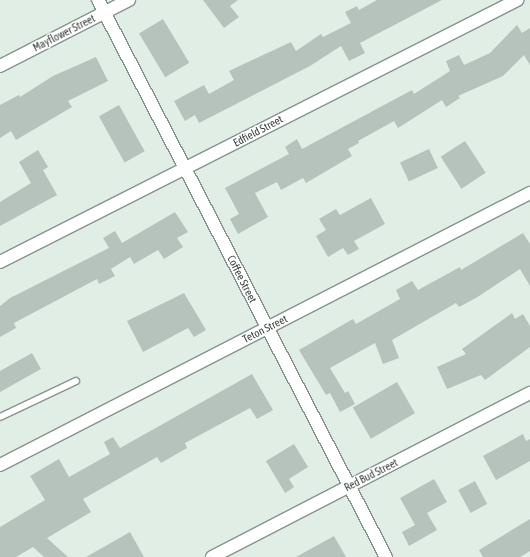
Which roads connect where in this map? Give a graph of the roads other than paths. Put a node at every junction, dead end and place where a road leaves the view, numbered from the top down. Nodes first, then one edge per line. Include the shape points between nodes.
1 (98, 0) edge
2 (129, 0) edge
3 (517, 0) edge
4 (105, 12) junction
5 (0, 66) edge
6 (186, 169) junction
7 (530, 193) edge
8 (0, 262) edge
9 (268, 327) junction
10 (76, 380) dead end
11 (530, 393) edge
12 (0, 417) edge
13 (0, 466) edge
14 (351, 486) junction
15 (212, 557) edge
16 (386, 557) edge

1 - 4 street, Coffee Street
2 - 4 street, Mayflower Street
3 - 6 street, Edfield Street
4 - 5 street, Mayflower Street
4 - 6 street, Coffee Street
6 - 8 street, Edfield Street via 88,215
6 - 9 street, Coffee Street
7 - 9 street, Teton Street
9 - 13 street, Teton Street
9 - 14 street, Coffee Street
10 - 12 lane
11 - 14 street, Red Bud Street
14 - 15 street, Red Bud Street
14 - 16 street, Coffee Street

